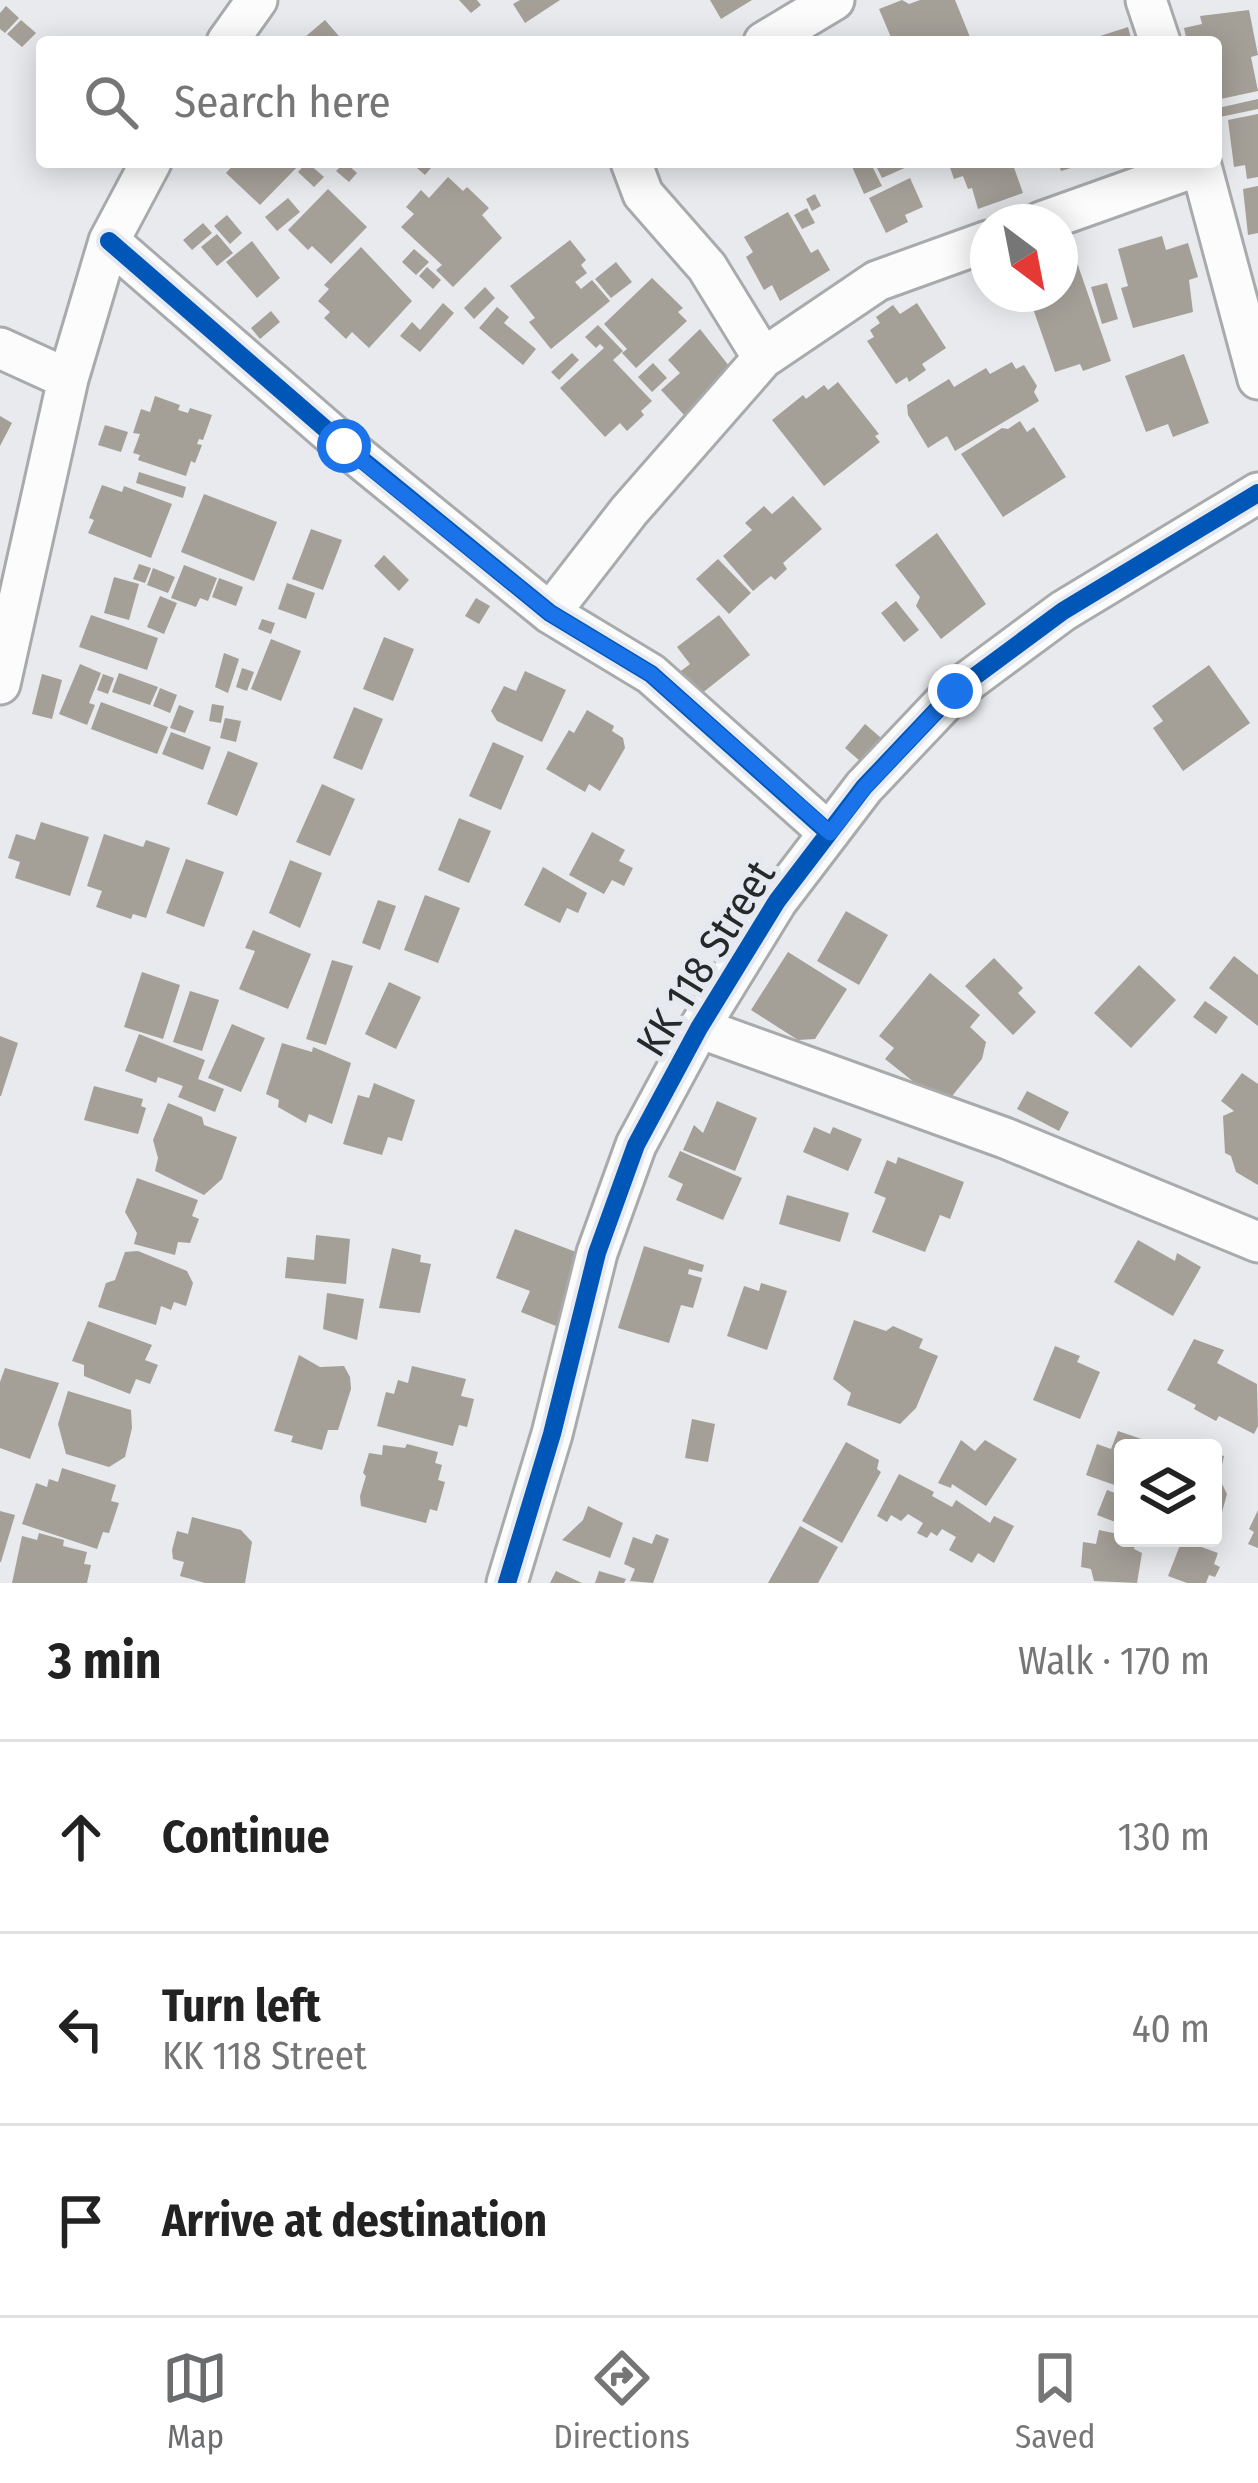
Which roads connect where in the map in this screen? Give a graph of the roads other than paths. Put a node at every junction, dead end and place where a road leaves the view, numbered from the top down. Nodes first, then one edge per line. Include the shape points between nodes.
1 (256, 0) edge
2 (834, 0) edge
3 (1146, 0) edge
4 (231, 36) edge
5 (774, 36) edge
6 (1158, 36) edge
7 (148, 168) edge
8 (634, 168) edge
9 (1189, 168) edge
10 (1201, 168) edge
11 (1078, 209) edge
12 (109, 241) junction
13 (970, 248) edge
14 (0, 347) edge
15 (763, 358) junction
16 (68, 379) junction
17 (1258, 379) edge
18 (1258, 493) edge
19 (550, 613) junction
20 (0, 684) edge
21 (830, 833) junction
22 (699, 1028) junction
23 (1258, 1242) edge
24 (506, 1583) edge

1 - 4 street
2 - 5 street
3 - 6 street
7 - 12 street
8 - 15 street via 643,194 707,267
9 - 11 street
10 - 17 street
12 - 16 street
12 - 19 street
13 - 15 street via 878,281
14 - 16 street
15 - 19 street
16 - 20 street
18 - 21 street, KK 118 Street via 1063,611 955,691
19 - 21 street via 651,674
21 - 22 street, KK 118 Street via 777,901
22 - 23 street via 1005,1138
22 - 24 street, KK 118 Street via 636,1145 605,1232

